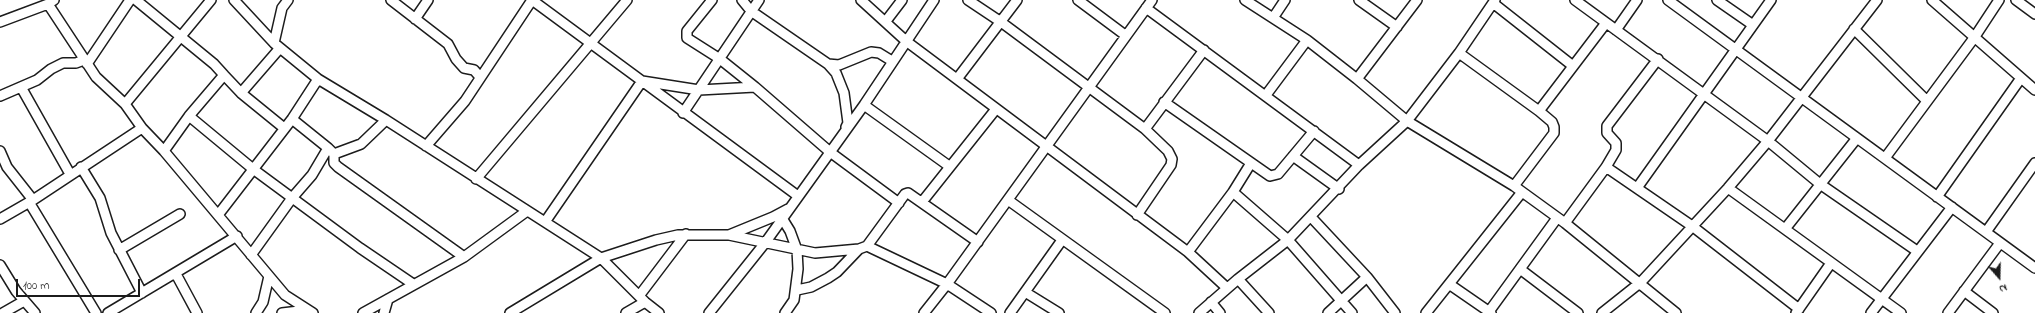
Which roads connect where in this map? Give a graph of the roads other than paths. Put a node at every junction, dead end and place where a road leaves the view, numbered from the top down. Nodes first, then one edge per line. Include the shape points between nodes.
1 (130, 0) edge
2 (136, 0) edge
3 (211, 0) edge
4 (234, 0) edge
5 (288, 0) edge
6 (391, 0) edge
7 (428, 0) edge
8 (627, 0) edge
9 (712, 0) edge
10 (742, 0) edge
11 (759, 0) edge
12 (861, 0) edge
13 (902, 0) edge
14 (934, 0) edge
15 (968, 0) edge
16 (1017, 0) edge
17 (1078, 0) edge
18 (1245, 0) edge
19 (1285, 0) edge
20 (1359, 0) edge
21 (1417, 0) edge
22 (1575, 0) edge
23 (1637, 0) edge
24 (1668, 0) edge
25 (1717, 0) edge
26 (1771, 0) edge
27 (1877, 0) edge
28 (1932, 0) edge
29 (1999, 0) edge
30 (2016, 0) edge
31 (1494, 1) edge
32 (51, 2) edge
33 (1149, 4) edge
34 (751, 11) junction
35 (2035, 14) edge
36 (1273, 18) junction
37 (415, 19) junction
38 (886, 21) junction
39 (0, 22) edge
40 (1001, 22) junction
41 (1606, 23) junction
42 (1753, 25) junction
43 (1397, 27) junction
44 (1854, 29) junction
45 (1616, 30) junction
46 (1125, 35) junction
47 (180, 37) junction
48 (1974, 38) junction
49 (1307, 40) junction
50 (906, 41) junction
51 (590, 43) junction
52 (277, 45) junction
53 (1204, 50) junction
54 (1736, 50) junction
55 (1460, 53) junction
56 (720, 59) junction
57 (1658, 59) junction
58 (892, 61) junction
59 (86, 62) junction
60 (828, 64) junction
61 (1573, 66) junction
62 (224, 75) junction
63 (480, 77) junction
64 (2021, 78) junction
65 (318, 79) junction
66 (957, 79) junction
67 (1357, 79) junction
68 (642, 81) junction
69 (21, 87) junction
70 (755, 87) junction
71 (1088, 87) junction
72 (699, 90) junction
73 (2035, 90) edge
74 (241, 94) junction
75 (1704, 94) junction
76 (1266, 95) junction
77 (0, 96) edge
78 (1801, 97) junction
79 (1926, 100) junction
80 (1164, 102) junction
81 (125, 104) junction
82 (864, 105) junction
83 (996, 109) junction
84 (1539, 111) junction
85 (684, 113) junction
86 (189, 116) junction
87 (292, 119) junction
88 (386, 120) junction
89 (1407, 121) junction
90 (142, 128) junction
91 (284, 128) junction
92 (1145, 129) junction
93 (1314, 131) junction
94 (844, 132) junction
95 (1857, 138) junction
96 (1768, 141) junction
97 (426, 146) junction
98 (1046, 147) junction
99 (0, 151) edge
100 (164, 151) junction
101 (331, 151) junction
102 (830, 152) junction
103 (1292, 156) junction
104 (1885, 158) junction
105 (1251, 163) junction
106 (2035, 163) edge
107 (1360, 165) junction
108 (949, 166) junction
109 (81, 167) junction
110 (1606, 167) junction
111 (253, 169) junction
112 (70, 174) junction
113 (476, 179) junction
114 (1820, 184) junction
115 (1514, 186) junction
116 (1637, 188) junction
117 (1728, 188) junction
118 (1339, 189) junction
119 (1233, 192) junction
120 (1522, 192) junction
121 (798, 196) junction
122 (1937, 197) junction
123 (292, 198) junction
124 (1008, 200) junction
125 (31, 201) junction
126 (922, 202) junction
127 (899, 203) junction
128 (790, 207) junction
129 (1952, 207) junction
130 (527, 211) junction
131 (180, 214) dead end
132 (1137, 214) junction
133 (218, 215) junction
134 (1311, 217) junction
135 (782, 218) junction
136 (0, 219) edge
137 (1561, 220) junction
138 (545, 222) junction
139 (1692, 226) junction
140 (1785, 229) junction
141 (1986, 232) junction
142 (686, 234) junction
143 (729, 235) junction
144 (237, 236) junction
145 (1062, 240) junction
146 (1288, 240) junction
147 (765, 242) junction
148 (978, 242) junction
149 (2000, 243) junction
150 (863, 247) junction
151 (119, 250) junction
152 (797, 250) junction
153 (1917, 251) junction
154 (1188, 252) junction
155 (250, 255) junction
156 (464, 257) junction
157 (601, 258) junction
158 (1831, 263) junction
159 (0, 265) edge
160 (2035, 268) edge
161 (1520, 270) junction
162 (176, 274) junction
163 (269, 276) junction
164 (1367, 276) junction
165 (1238, 279) junction
166 (1640, 282) junction
167 (413, 284) junction
168 (947, 284) junction
169 (1449, 284) junction
170 (1227, 288) junction
171 (797, 290) junction
172 (1964, 291) junction
173 (1025, 292) junction
174 (142, 293) junction
175 (388, 299) junction
176 (642, 299) junction
177 (1342, 299) junction
178 (1880, 299) junction
179 (24, 300) junction
180 (1211, 302) junction
181 (1797, 311) edge
182 (311, 312) edge
183 (3, 313) edge
184 (35, 313) edge
185 (96, 313) edge
186 (108, 313) edge
187 (197, 313) edge
188 (256, 313) edge
189 (282, 313) edge
190 (362, 313) edge
191 (384, 313) edge
192 (510, 313) edge
193 (626, 313) edge
194 (659, 313) edge
195 (709, 313) edge
196 (785, 313) edge
197 (924, 313) edge
198 (991, 313) edge
199 (1010, 313) edge
200 (1059, 313) edge
201 (1165, 313) edge
202 (1199, 313) edge
203 (1220, 313) edge
204 (1269, 313) edge
205 (1328, 313) edge
206 (1352, 313) edge
207 (1395, 313) edge
208 (1426, 313) edge
209 (1490, 313) edge
210 (1578, 313) edge
211 (1602, 313) edge
212 (1676, 313) edge
213 (1871, 313) edge
214 (1901, 313) edge
215 (1948, 313) edge
216 (1993, 313) edge

1 - 59 street
2 - 47 street
3 - 47 street
4 - 52 street
5 - 52 street via 282,8
6 - 37 street
7 - 37 street
8 - 51 street
9 - 56 street via 686,35
10 - 34 street
11 - 34 street
12 - 38 street
13 - 38 street
14 - 50 street
15 - 40 street
16 - 40 street
17 - 46 street
18 - 36 street
19 - 36 street
20 - 43 street
21 - 43 street
22 - 41 street
23 - 45 street
24 - 54 street
25 - 42 street
26 - 42 street
27 - 44 street
28 - 48 street
29 - 48 street
30 - 35 street
31 - 55 street
31 - 61 street
32 - 39 street
32 - 59 street
33 - 46 street
33 - 53 street
34 - 56 street
34 - 60 street
36 - 49 street
37 - 63 street via 448,44 464,68 474,70
38 - 50 street
40 - 66 street
40 - 71 street
41 - 45 street
41 - 61 street
42 - 54 street
43 - 67 street
44 - 78 street
44 - 79 street
45 - 57 street
46 - 71 street
47 - 62 street
47 - 81 street
48 - 64 street
48 - 79 street
49 - 67 street
49 - 76 street
50 - 58 street
50 - 66 street
51 - 63 street via 532,0
51 - 68 street
51 - 113 street
52 - 65 street
52 - 74 street
53 - 76 street
53 - 80 street
54 - 75 street
54 - 78 street
55 - 84 street
55 - 89 street
56 - 70 street
56 - 72 street
57 - 75 street
57 - 110 street via 1607,126 1607,133 1617,146
58 - 60 street via 880,53 871,52 839,65
58 - 82 street
59 - 69 street via 63,63
59 - 81 street via 96,77
60 - 94 street via 836,73 844,93 848,123
61 - 84 street
62 - 74 street
62 - 86 street
63 - 97 street via 465,101
64 - 73 street
64 - 122 street
65 - 87 street
65 - 88 street
66 - 83 street
67 - 89 street
68 - 72 street
68 - 85 street
68 - 138 street
69 - 77 street
69 - 112 street
70 - 72 street
70 - 102 street
71 - 92 street
71 - 98 street
72 - 85 street
74 - 91 street
75 - 96 street
75 - 116 street
76 - 93 street
78 - 95 street
78 - 96 street
79 - 104 street
80 - 92 street
80 - 105 street
81 - 90 street
82 - 94 street
82 - 108 street
83 - 98 street
83 - 108 street
84 - 115 street via 1552,122 1554,133
85 - 121 street
86 - 100 street
86 - 111 street
87 - 91 street
87 - 101 street
88 - 97 street
88 - 101 street via 361,144
89 - 107 street
89 - 115 street
90 - 100 street
90 - 109 street
91 - 111 street
92 - 132 street via 1168,150 1172,158 1171,165
93 - 103 street
93 - 107 street
94 - 102 street
95 - 104 street
95 - 114 street
96 - 114 street
96 - 117 street
97 - 113 street
98 - 124 street
98 - 132 street
99 - 125 street
100 - 133 street
101 - 123 street
101 - 156 street via 334,163 338,167
102 - 121 street
102 - 127 street
103 - 105 street via 1274,176
103 - 118 street
104 - 122 street
105 - 119 street
106 - 141 street
107 - 118 street
108 - 126 street
109 - 112 street
109 - 151 street via 100,198
110 - 116 street
110 - 137 street
111 - 123 street
111 - 133 street
112 - 125 street
113 - 130 street
114 - 140 street
114 - 153 street
115 - 120 street
116 - 139 street
117 - 139 street
117 - 140 street
118 - 134 street
119 - 146 street
119 - 154 street
120 - 137 street
120 - 169 street
121 - 128 street
122 - 129 street
123 - 155 street
123 - 167 street
124 - 145 street
124 - 148 street
125 - 136 street
125 - 185 street
126 - 127 street via 908,193
126 - 148 street
127 - 150 street
128 - 135 street
128 - 143 street
129 - 141 street
129 - 153 street
130 - 138 street
130 - 156 street
131 - 151 street
132 - 154 street
133 - 144 street
134 - 146 street
134 - 164 street
135 - 147 street
135 - 152 street
137 - 161 street
137 - 166 street
138 - 157 street
139 - 166 street
139 - 181 street
140 - 158 street
141 - 149 street
142 - 143 street
142 - 157 street via 656,240
142 - 176 street
143 - 147 street
144 - 155 street
144 - 162 street
145 - 173 street
145 - 201 street
146 - 165 street
146 - 177 street
147 - 152 street
147 - 195 street
148 - 168 street
149 - 160 street
149 - 172 street
150 - 152 street via 815,253
150 - 168 street
150 - 171 street via 828,278 811,287
151 - 174 street
152 - 171 street
153 - 178 street
154 - 170 street
155 - 163 street
156 - 167 street
157 - 176 street
157 - 192 street
158 - 178 street
158 - 181 street
159 - 179 street
161 - 209 street
161 - 210 street
162 - 174 street
162 - 187 street
163 - 182 street via 285,295
163 - 188 street via 263,302
164 - 177 street
164 - 207 street
165 - 170 street
165 - 204 street
166 - 211 street
166 - 212 street
167 - 175 street
168 - 197 street
168 - 198 street
169 - 208 street
169 - 209 street
170 - 180 street
171 - 196 street
172 - 215 street
172 - 216 street
173 - 199 street
173 - 200 street
174 - 186 street
175 - 190 street
175 - 191 street
176 - 193 street
176 - 194 street
177 - 205 street
177 - 206 street
178 - 213 street
178 - 214 street
179 - 183 street
179 - 184 street
180 - 202 street
180 - 203 street
182 - 189 street

